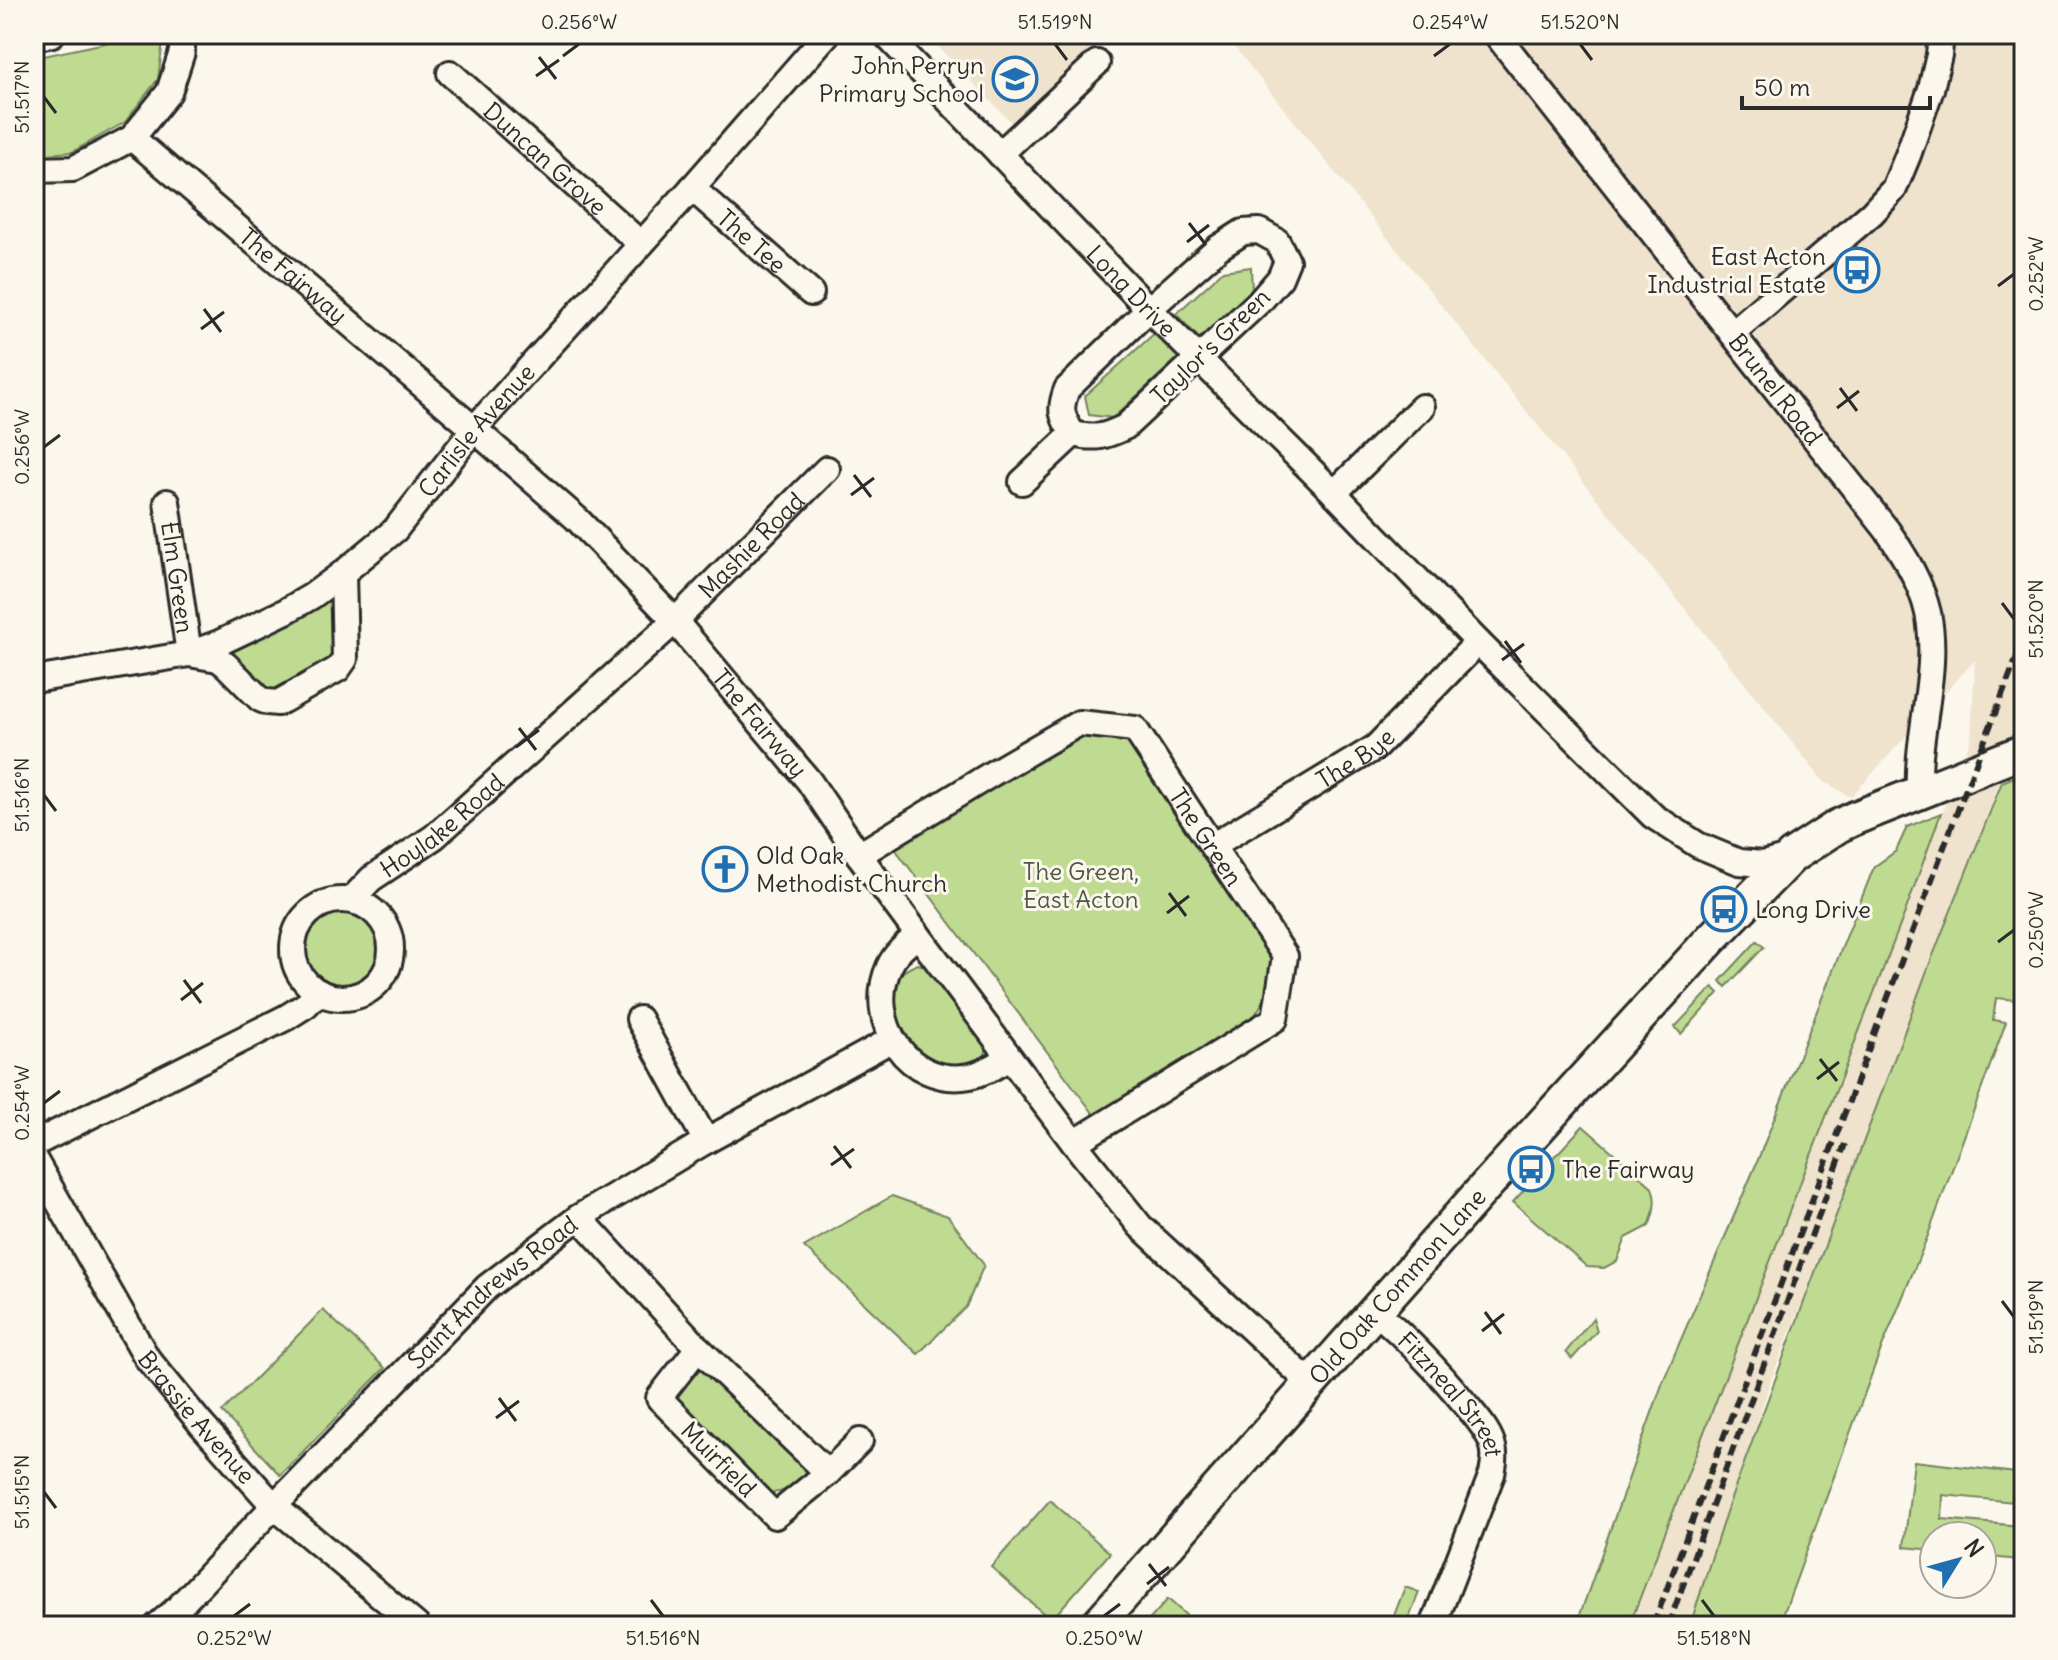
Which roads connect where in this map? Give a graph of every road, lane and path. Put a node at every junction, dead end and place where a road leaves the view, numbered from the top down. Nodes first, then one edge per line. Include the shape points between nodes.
1 (52, 34) edge
2 (182, 34) edge
3 (827, 34) edge
4 (885, 34) edge
5 (1496, 34) edge
6 (1941, 34) edge
7 (34, 38) edge
8 (1097, 63) dead end
9 (450, 73) dead end
10 (132, 138) junction
11 (1000, 154) junction
12 (34, 170) edge
13 (692, 188) junction
14 (641, 244) junction
15 (811, 293) dead end
16 (1149, 309) junction
17 (1732, 333) junction
18 (1198, 357) junction
19 (1422, 407) dead end
20 (474, 429) junction
21 (1073, 434) junction
22 (827, 469) dead end
23 (1022, 482) dead end
24 (1334, 493) junction
25 (167, 502) dead end
26 (343, 573) junction
27 (675, 621) junction
28 (1478, 642) junction
29 (189, 654) junction
30 (34, 680) edge
31 (2024, 751) edge
32 (1919, 792) junction
33 (1212, 846) junction
34 (859, 855) junction
35 (1792, 856) junction
36 (351, 900) junction
37 (918, 935) junction
38 (319, 992) junction
39 (639, 1019) dead end
40 (891, 1040) junction
41 (1009, 1058) junction
42 (706, 1141) junction
43 (1074, 1143) junction
44 (34, 1144) edge
45 (34, 1159) edge
46 (579, 1217) junction
47 (1375, 1311) junction
48 (698, 1348) junction
49 (1310, 1383) junction
50 (860, 1441) dead end
51 (828, 1473) junction
52 (274, 1506) junction
53 (157, 1626) edge
54 (417, 1626) edge
55 (1096, 1626) edge
56 (1433, 1626) edge

1 - 7 street
2 - 10 street via 169,92
3 - 13 street, Carlisle Avenue
4 - 11 street, Long Drive
5 - 17 street, Brunel Road
6 - 17 street via 1931,89 1894,189
8 - 11 street
9 - 14 street, Duncan Grove
10 - 12 street via 73,169
10 - 20 street, The Fairway
11 - 16 street, Long Drive
13 - 14 street, Carlisle Avenue
13 - 15 street, The Tee
14 - 20 street, Carlisle Avenue
16 - 18 street, Long Drive
16 - 18 street, Taylor's Green via 1243,232 1259,231 1277,241 1287,261 1280,278
16 - 21 street, Taylor's Green via 1067,389 1060,405
17 - 32 street, Brunel Road via 1887,530 1916,578 1928,613 1931,661
18 - 21 street, Taylor's Green via 1125,427 1106,436
18 - 24 street, Long Drive
19 - 24 street
20 - 26 street, Carlisle Avenue via 395,530
20 - 27 street, The Fairway via 577,519
21 - 23 street
22 - 27 street, Mashie Road
24 - 28 street, Long Drive
25 - 29 street, Elm Green
26 - 29 street, Carlisle Avenue via 286,611
26 - 29 street via 345,659 338,669 278,703 260,699 218,659
27 - 34 street, The Fairway via 809,781
27 - 36 street, Hoylake Road via 434,837 371,879
28 - 33 street, The Bye via 1376,747
28 - 35 street, Long Drive via 1653,816 1698,845 1739,862 1763,864
29 - 30 street, Carlisle Avenue
31 - 32 street, Old Oak Common Lane
32 - 35 street, Old Oak Common Lane via 1838,826
33 - 34 street, The Green via 1135,729 1079,723
33 - 43 street, The Green via 1285,956 1275,1019
34 - 37 street, The Fairway
35 - 47 street, Old Oak Common Lane
36 - 38 street, Hoylake Road via 321,904 299,924 293,955 297,970
36 - 38 street, Hoylake Road via 380,917 391,948 388,965 380,980 360,994 335,997
37 - 40 street via 890,964 884,982 882,1005
37 - 41 street, The Fairway
38 - 44 street via 287,1017
39 - 42 street
40 - 41 street via 903,1056 948,1077 970,1076
40 - 42 street, Saint Andrews Road
41 - 43 street, The Fairway
42 - 46 street, Saint Andrews Road
43 - 49 street, The Fairway via 1140,1226
45 - 52 street, Brassie Avenue via 147,1358
46 - 48 street
46 - 52 street, Saint Andrews Road via 487,1287
47 - 49 street, Old Oak Common Lane
47 - 56 street, Fitzneal Street via 1436,1369 1476,1418 1495,1459
48 - 51 street
48 - 51 street, Muirfield via 659,1398 775,1516
49 - 55 street, Old Oak Common Lane
50 - 51 street, Muirfield
52 - 53 street, Saint Andrews Road
52 - 54 street, Brassie Avenue

